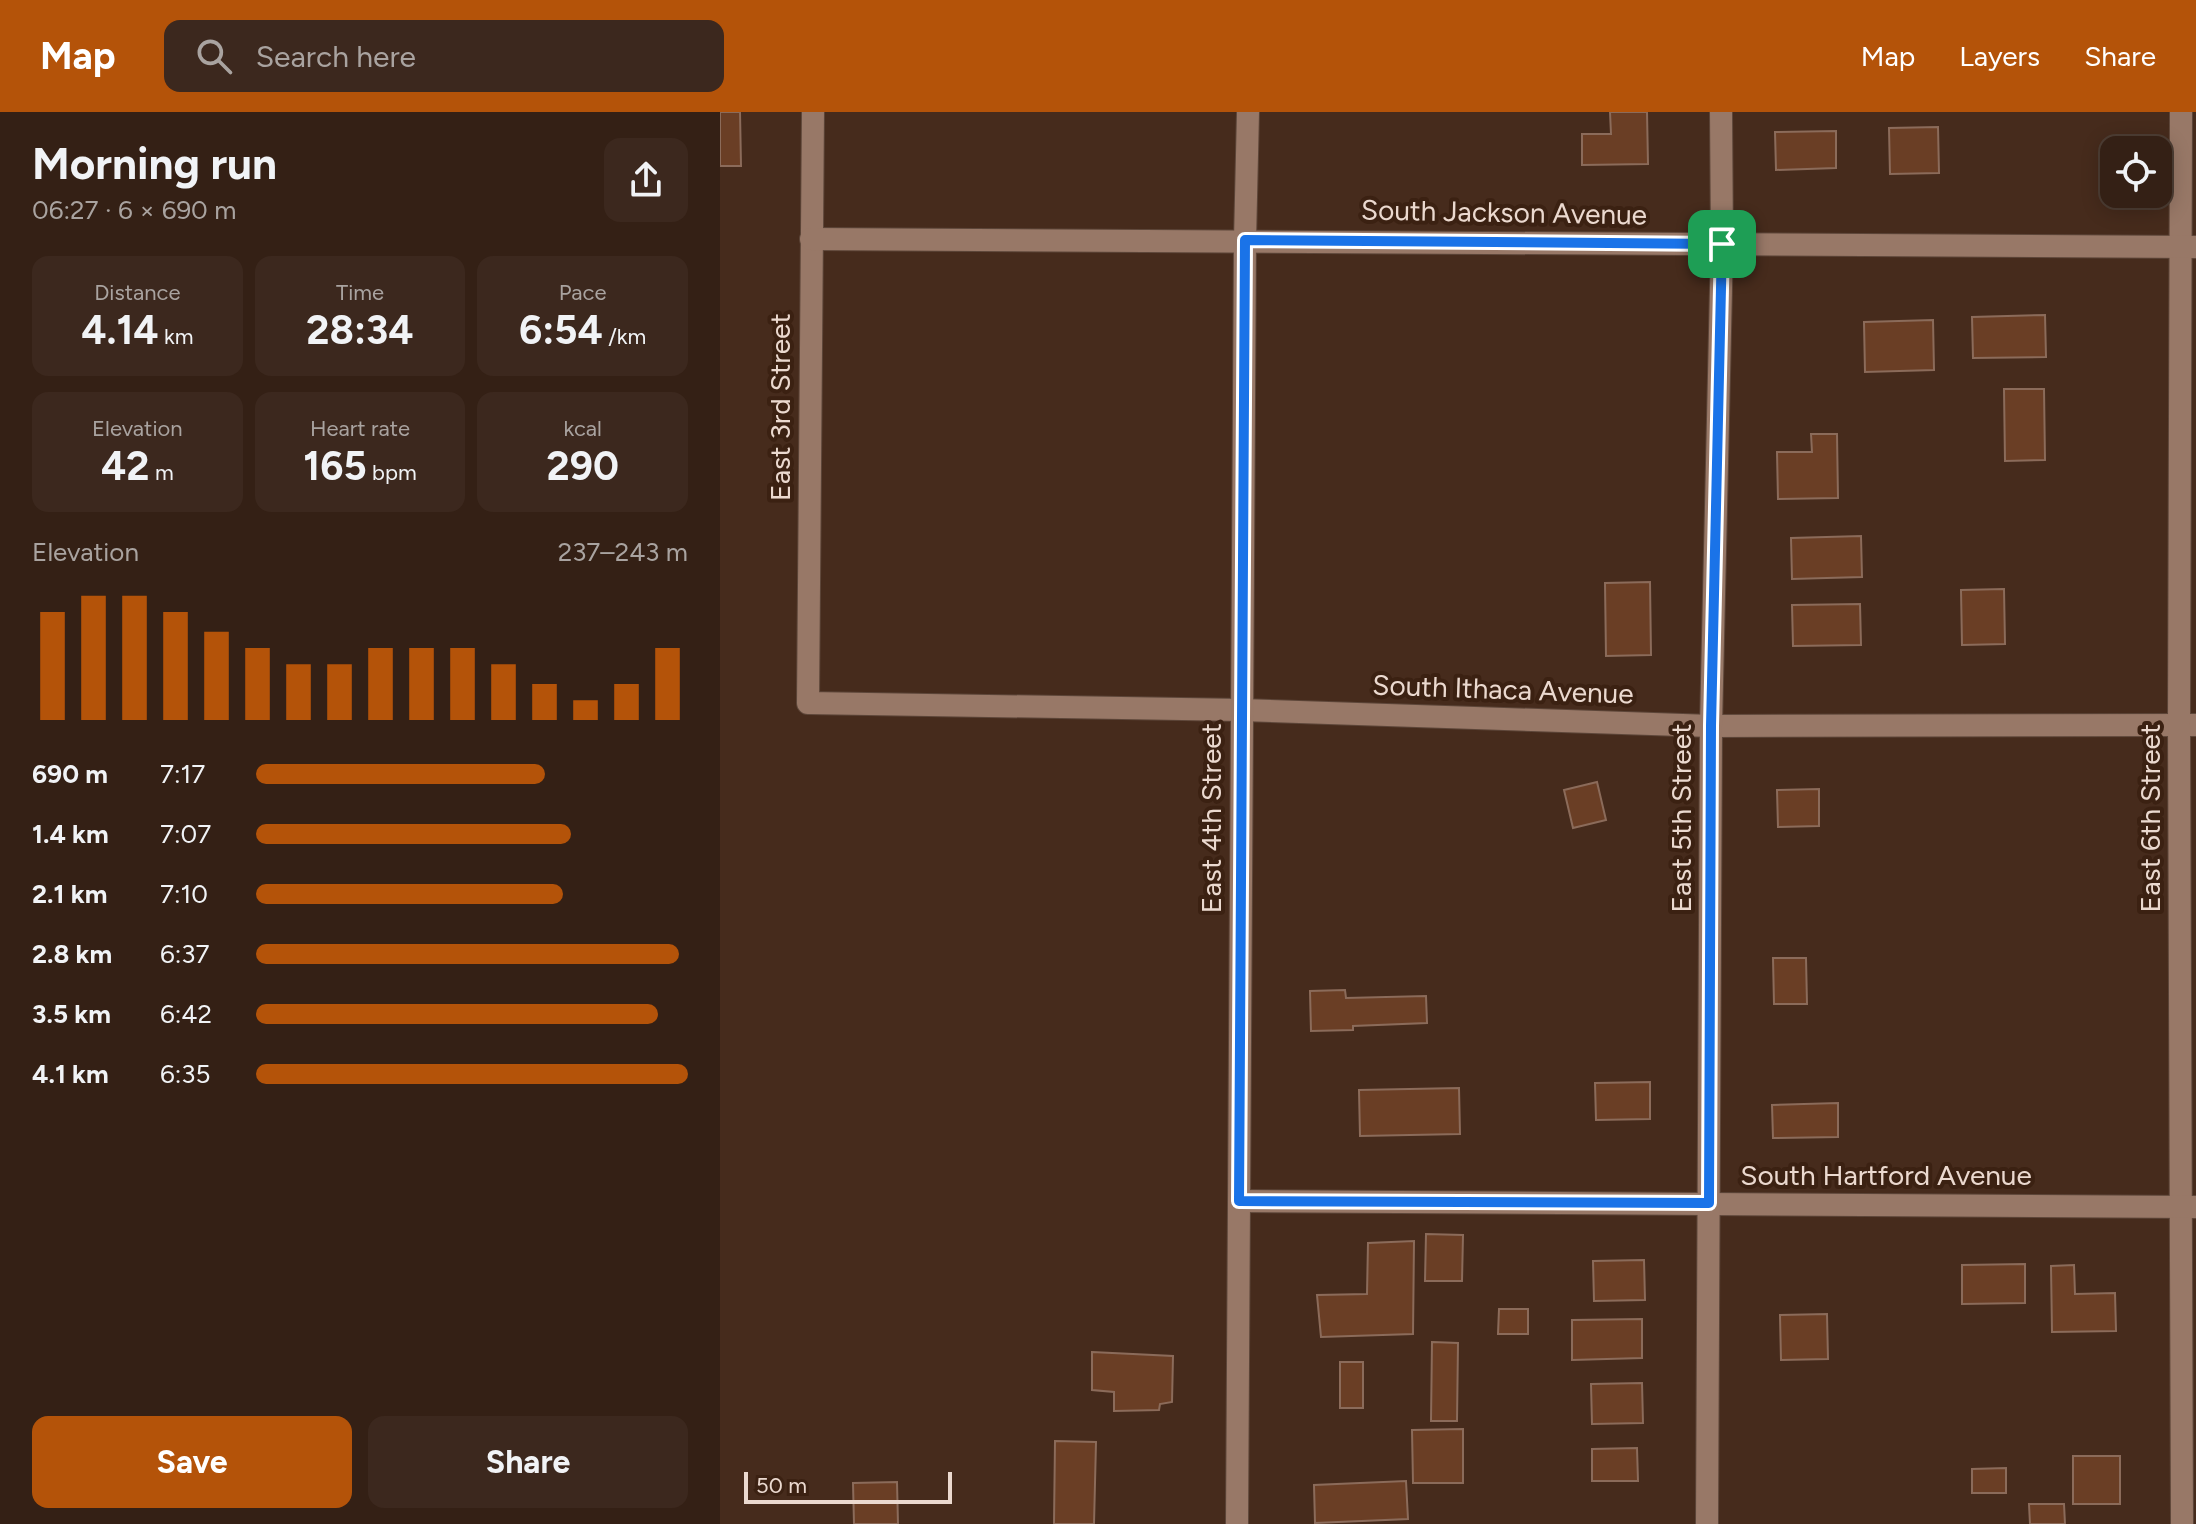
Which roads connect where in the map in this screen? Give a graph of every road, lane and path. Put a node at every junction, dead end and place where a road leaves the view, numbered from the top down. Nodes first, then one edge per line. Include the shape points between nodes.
1 (813, 112) edge
2 (1248, 112) edge
3 (1721, 112) edge
4 (2181, 112) edge
5 (811, 239) junction
6 (1245, 240) junction
7 (1722, 244) junction
8 (2188, 247) edge
9 (808, 703) joint
10 (1242, 710) junction
11 (2188, 725) edge
12 (1711, 726) junction
13 (1239, 1201) junction
14 (1709, 1203) junction
15 (2189, 1207) edge
16 (1237, 1524) edge
17 (1707, 1524) edge
18 (2182, 1524) edge

1 - 5 street, East 3rd Street
2 - 6 street, East 4th Street
3 - 7 street, East 5th Street
4 - 8 street, East 6th Street
5 - 6 street, South Jackson Avenue
5 - 9 street, East 3rd Street
6 - 7 street, South Jackson Avenue
6 - 10 street, East 4th Street
7 - 8 street, South Jackson Avenue
7 - 12 street, East 5th Street
8 - 11 street, East 6th Street
9 - 10 street, South Ithaca Avenue
10 - 12 street, South Ithaca Avenue
10 - 13 street, East 4th Street
11 - 12 street, South Ithaca Avenue
11 - 15 street, East 6th Street
12 - 14 street, East 5th Street
13 - 14 street, South Hartford Avenue
13 - 16 street, East 4th Street
14 - 15 street, South Hartford Avenue
14 - 17 street, East 5th Street
15 - 18 street, East 6th Street

